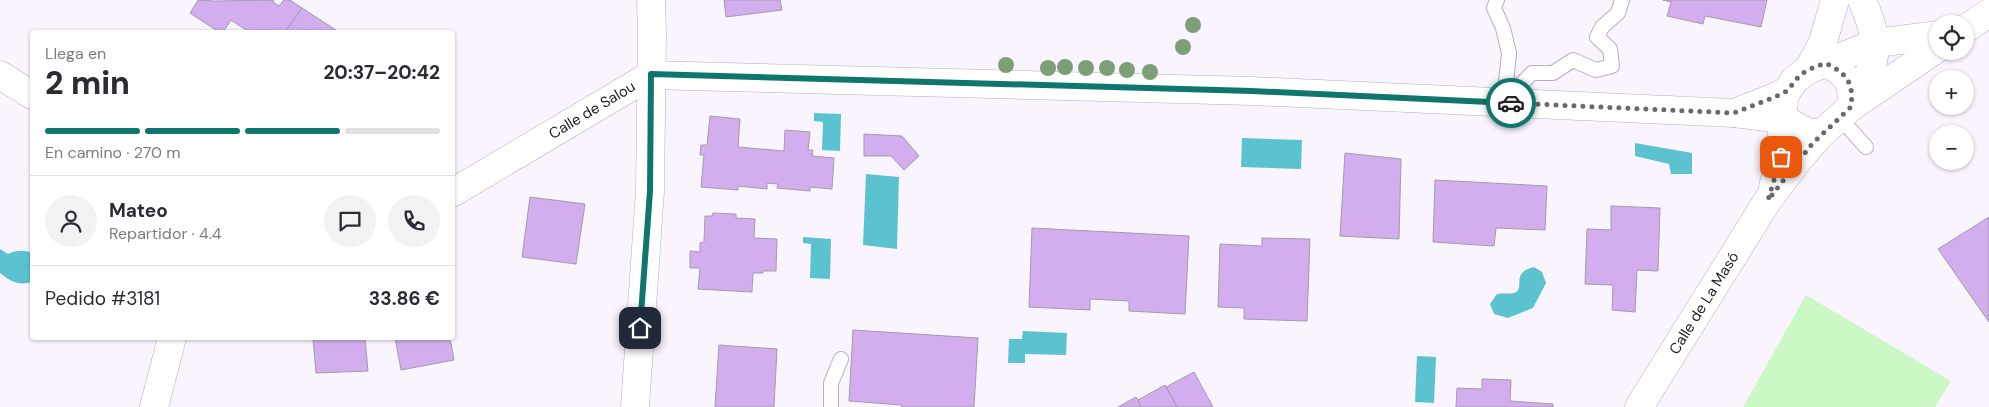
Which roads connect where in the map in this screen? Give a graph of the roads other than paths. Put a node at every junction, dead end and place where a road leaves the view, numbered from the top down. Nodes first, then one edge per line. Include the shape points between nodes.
1 (651, 0) edge
2 (1497, 0) edge
3 (1622, 0) edge
4 (1835, 0) edge
5 (1862, 0) edge
6 (1929, 36) edge
7 (1876, 43) junction
8 (1929, 54) edge
9 (1817, 66) junction
10 (651, 74) junction
11 (0, 75) edge
12 (1787, 91) junction
13 (30, 94) edge
14 (1504, 102) junction
15 (1734, 113) junction
16 (1783, 119) junction
17 (1837, 119) junction
18 (1866, 147) dead end
19 (455, 191) edge
20 (1768, 200) junction
21 (171, 340) edge
22 (841, 359) dead end
23 (154, 407) edge
24 (635, 407) edge
25 (832, 407) edge
26 (1640, 407) edge

1 - 10 street
2 - 14 lane via 1494,8 1510,53
3 - 14 lane via 1618,13 1602,26 1597,37 1610,49 1612,66 1596,70 1573,60 1553,73 1532,74
4 - 9 street
5 - 7 street
6 - 7 street
7 - 9 street
7 - 17 street via 1870,72
8 - 17 street, Calle de La Masó
9 - 12 street via 1794,80
9 - 17 street via 1842,72 1848,81 1852,95
10 - 14 street, Calle de Salou via 1252,91
10 - 19 street, Calle de Salou
10 - 24 street via 650,191
11 - 13 street
12 - 15 street, Calle de Salou
12 - 16 street, Calle de La Masó
14 - 15 street, Calle de Salou
15 - 16 street, Calle de Salou
16 - 17 street via 1809,133
16 - 20 street, Calle de La Masó via 1781,157
17 - 18 lane
17 - 20 street, Calle de La Masó via 1800,158
20 - 26 street, Calle de La Masó
21 - 23 street
22 - 25 lane via 831,383

